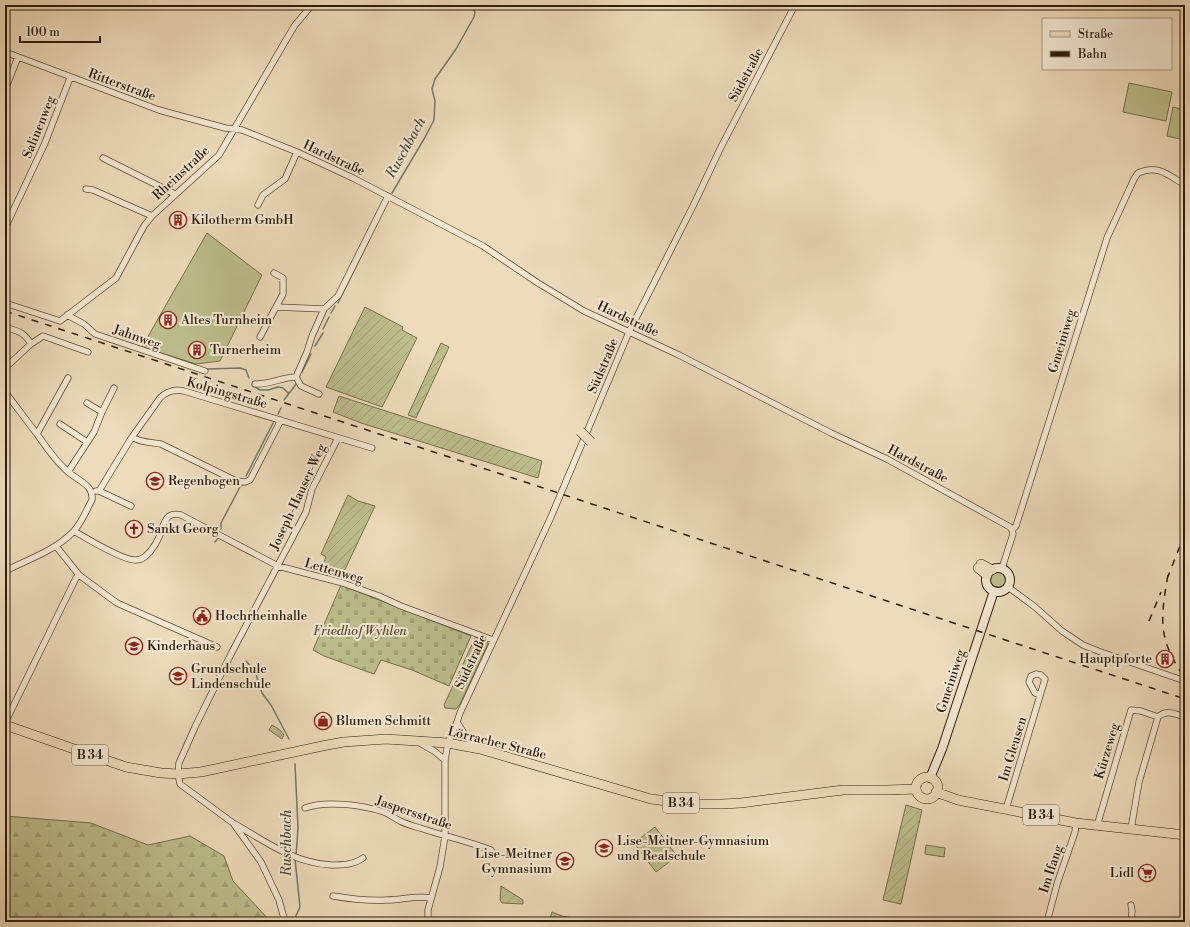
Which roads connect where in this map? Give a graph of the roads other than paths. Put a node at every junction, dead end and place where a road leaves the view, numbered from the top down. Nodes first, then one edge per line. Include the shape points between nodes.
1 (312, 5) edge
2 (795, 5) edge
3 (5, 52) edge
4 (18, 57) junction
5 (70, 78) junction
6 (5, 90) edge
7 (234, 129) junction
8 (297, 152) junction
9 (104, 158) dead end
10 (1185, 185) edge
11 (86, 189) dead end
12 (175, 194) junction
13 (388, 196) junction
14 (258, 205) dead end
15 (152, 216) junction
16 (6, 220) edge
17 (5, 228) edge
18 (274, 272) dead end
19 (5, 303) edge
20 (276, 307) junction
21 (324, 309) junction
22 (67, 315) junction
23 (5, 327) edge
24 (629, 332) junction
25 (260, 337) dead end
26 (31, 344) junction
27 (88, 352) dead end
28 (5, 368) edge
29 (205, 371) dead end
30 (296, 377) junction
31 (68, 378) dead end
32 (255, 384) dead end
33 (114, 388) dead end
34 (5, 392) edge
35 (319, 394) dead end
36 (87, 403) dead end
37 (102, 412) junction
38 (282, 420) junction
39 (60, 424) dead end
40 (580, 431) dead end
41 (37, 434) junction
42 (132, 437) junction
43 (338, 438) junction
44 (87, 442) junction
45 (591, 442) dead end
46 (372, 448) dead end
47 (68, 472) junction
48 (99, 491) junction
49 (92, 492) junction
50 (131, 506) dead end
51 (1012, 530) junction
52 (74, 531) junction
53 (56, 546) junction
54 (278, 566) junction
55 (979, 566) dead end
56 (1002, 568) junction
57 (5, 571) edge
58 (989, 572) junction
59 (79, 575) junction
60 (1008, 587) junction
61 (994, 591) junction
62 (493, 640) junction
63 (218, 647) dead end
64 (1185, 681) edge
65 (1040, 695) dead end
66 (1158, 717) junction
67 (1185, 717) edge
68 (457, 722) junction
69 (5, 724) edge
70 (412, 739) junction
71 (448, 743) junction
72 (480, 749) junction
73 (445, 760) junction
74 (178, 774) junction
75 (930, 778) junction
76 (916, 789) junction
77 (936, 792) junction
78 (305, 808) dead end
79 (1006, 809) junction
80 (233, 823) junction
81 (1076, 823) junction
82 (1097, 826) junction
83 (1131, 829) junction
84 (250, 833) junction
85 (1185, 835) edge
86 (445, 836) junction
87 (246, 840) junction
88 (491, 850) dead end
89 (363, 858) dead end
90 (333, 896) dead end
91 (431, 898) junction
92 (1131, 905) dead end
93 (285, 922) edge
94 (428, 922) edge
95 (1046, 922) edge
96 (1131, 922) edge

1 - 7 street, Rheinstraße via 286,40
2 - 24 street, Südstraße
3 - 4 street, Ritterstraße
4 - 5 street, Ritterstraße
4 - 6 street
5 - 7 street, Ritterstraße via 160,110
5 - 16 street, Salinenweg via 45,143
7 - 8 street, Hardstraße
7 - 12 street, Rheinstraße via 219,155
8 - 13 street, Hardstraße
8 - 14 street via 285,179 263,195
9 - 12 street
10 - 51 street, Gmeiniweg via 1159,170 1152,169 1138,173 1134,179 1107,238 1016,526
11 - 15 street
12 - 15 street, Rheinstraße
13 - 21 street via 338,296
13 - 24 street, Hardstraße via 483,246 563,300
15 - 22 street, Rheinstraße via 116,278
16 - 17 street, Salinenweg
18 - 20 street via 283,278 283,294
19 - 22 street, Rheinstraße via 60,321
20 - 21 street
20 - 25 street
21 - 30 street
22 - 29 street, Jahnweg via 84,324 95,334
23 - 26 street via 23,333
24 - 51 street, Hardstraße via 887,459
24 - 62 street, Südstraße via 551,517
26 - 27 street via 43,336
26 - 28 street
30 - 32 street
30 - 35 street via 301,386
31 - 41 street
33 - 37 street
34 - 41 street
36 - 37 street
37 - 44 street
38 - 42 street, Kolpingstraße via 175,390 162,396
38 - 42 street via 250,480 245,482 236,481 161,444 139,441
38 - 43 street, Kolpingstraße
39 - 44 street
40 - 45 main road, bridge
41 - 47 street
42 - 48 street, Kolpingstraße
43 - 46 street, Kolpingstraße
43 - 54 street, Joseph-Hauser-Weg via 312,489 306,512
44 - 47 street
47 - 49 street via 88,485
48 - 49 street
48 - 50 street
49 - 52 street via 92,500
51 - 56 street, Gmeiniweg
52 - 53 street
52 - 54 street, Lettenweg via 113,553 135,560 148,555 168,517 173,514 181,515
53 - 57 street
53 - 59 street
54 - 62 street, Lettenweg via 343,583
54 - 74 street, Joseph-Hauser-Weg via 195,727 179,763
55 - 58 main road
56 - 58 street
56 - 60 street via 1009,575
58 - 61 street via 986,583
59 - 63 street via 117,602
59 - 69 street
60 - 61 street via 1002,591
60 - 64 street via 1083,645
61 - 75 street, Gmeiniweg
62 - 68 street, Südstraße
65 - 79 street, Im Gleusen
66 - 67 street, Kürzeweg via 1161,713 1171,712
66 - 82 street, Kürzeweg via 1131,710
66 - 83 street via 1137,792
68 - 71 street, Südstraße
68 - 72 street via 465,735
69 - 74 main road, Lörracher Straße / B 34 via 129,767
70 - 71 main road, Lörracher Straße / B 34
70 - 73 street
70 - 74 main road, Lörracher Straße / B 34 via 344,742 201,772
71 - 72 main road, Lörracher Straße / B 34
71 - 73 street, Südstraße
72 - 76 main road, Lörracher Straße / B 34 via 644,797 678,802 722,804 843,790
73 - 86 street, Südstraße
74 - 80 street via 183,787
75 - 76 main road via 920,780
75 - 77 main road via 937,785
76 - 77 main road via 921,797 927,799
77 - 79 main road, B 34 via 958,800
78 - 86 street, Jaspersstraße via 313,805 345,805 369,808
79 - 81 main road, B 34
80 - 84 street
80 - 87 street
81 - 82 main road, B 34
81 - 95 street, Im Ifang
82 - 83 main road, B 34
83 - 85 main road, B 34
84 - 87 street via 246,835
84 - 89 street via 293,857 320,864 348,865
86 - 88 street, Jaspersstraße
86 - 91 street, Südstraße
87 - 93 street via 273,884
90 - 91 street via 355,900 420,896
91 - 94 street, Südstraße
92 - 96 street

